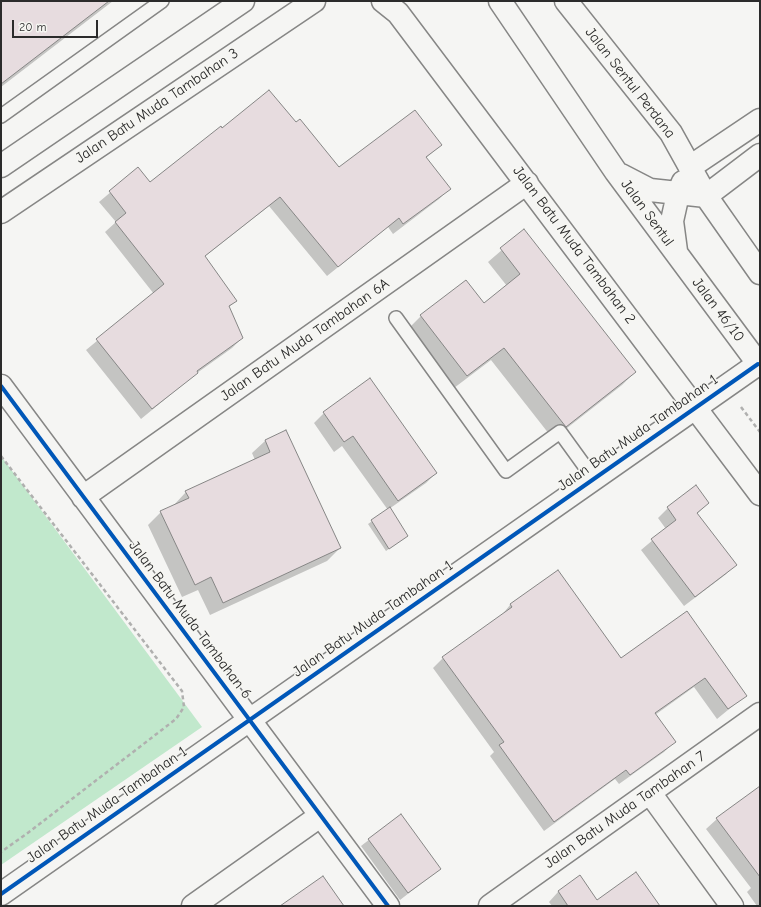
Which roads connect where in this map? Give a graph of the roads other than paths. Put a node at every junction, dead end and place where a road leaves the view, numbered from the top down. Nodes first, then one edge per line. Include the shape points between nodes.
1 (162, 1) edge
2 (243, 1) edge
3 (314, 1) edge
4 (383, 1) edge
5 (500, 1) edge
6 (566, 1) edge
7 (1, 116) edge
8 (760, 120) edge
9 (760, 155) edge
10 (1, 166) edge
11 (690, 167) junction
12 (616, 172) junction
13 (527, 183) junction
14 (678, 194) junction
15 (706, 196) junction
16 (1, 212) edge
17 (677, 254) junction
18 (760, 273) edge
19 (396, 318) dead end
20 (760, 362) edge
21 (1, 386) edge
22 (695, 408) junction
23 (594, 479) junction
24 (760, 494) edge
25 (83, 497) junction
26 (760, 714) edge
27 (250, 720) junction
28 (650, 793) junction
29 (320, 816) junction
30 (1, 894) edge
31 (192, 906) edge
32 (388, 906) edge
33 (490, 906) edge
34 (732, 906) edge

1 - 7 lane
2 - 10 street
3 - 16 street, Jalan Batu Muda Tambahan 3
4 - 13 street, Jalan Batu Muda Tambahan 2 via 398,13
5 - 12 street
6 - 11 street, Jalan Sentul Perdana via 671,133
8 - 11 street
9 - 15 street
11 - 14 street
11 - 15 street
12 - 14 street via 650,190
12 - 17 street, Jalan Sentul
13 - 22 street, Jalan Batu Muda Tambahan 2
13 - 25 street, Jalan Batu Muda Tambahan 6A
14 - 15 street
14 - 17 street via 672,222
15 - 18 street
17 - 20 street, Jalan 46/10
19 - 23 lane via 506,470 560,432
20 - 22 street, Jalan Batu Muda Tambahan 1
21 - 25 street, Jalan Batu Muda Tambahan 6
22 - 23 street, Jalan Batu Muda Tambahan 1
22 - 24 street, Jalan Batu Muda Tambahan 2
23 - 27 street, Jalan Batu Muda Tambahan 1
25 - 27 street, Jalan Batu Muda Tambahan 6
26 - 28 street, Jalan Batu Muda Tambahan 7
27 - 29 street, Jalan Batu Muda Tambahan 6
27 - 30 street, Jalan Batu Muda Tambahan 1
28 - 33 street, Jalan Batu Muda Tambahan 7
28 - 34 street
29 - 31 street
29 - 32 street, Jalan Batu Muda Tambahan 6

